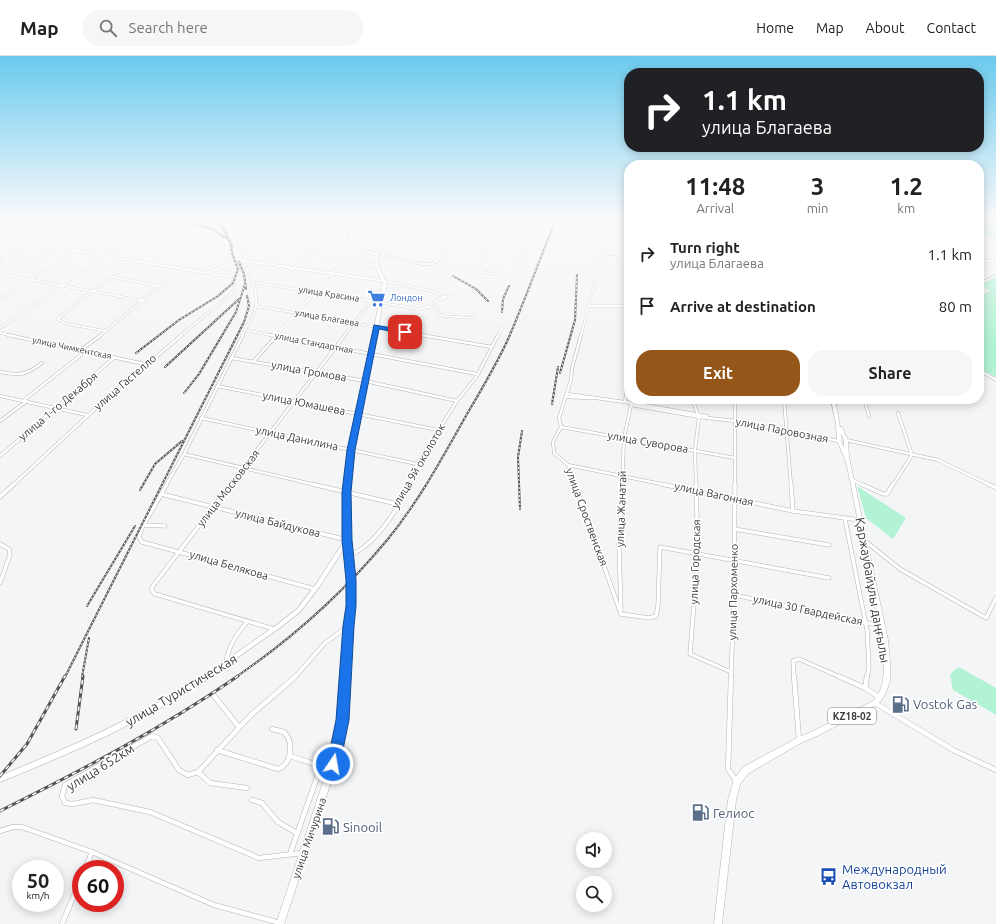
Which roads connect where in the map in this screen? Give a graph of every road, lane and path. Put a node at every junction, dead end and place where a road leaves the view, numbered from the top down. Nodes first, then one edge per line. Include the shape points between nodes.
1 (17, 260) edge
2 (37, 260) edge
3 (60, 260) edge
4 (101, 260) edge
5 (126, 260) edge
6 (245, 260) junction
7 (303, 260) edge
8 (347, 260) joint
9 (376, 260) edge
10 (401, 260) edge
11 (436, 260) edge
12 (483, 260) edge
13 (520, 260) edge
14 (601, 260) edge
15 (135, 261) junction
16 (984, 261) edge
17 (33, 262) junction
18 (996, 262) edge
19 (364, 263) junction
20 (599, 264) junction
21 (227, 265) junction
22 (377, 266) junction
23 (294, 267) junction
24 (624, 269) edge
25 (186, 270) junction
26 (355, 272) dead end
27 (207, 273) junction
28 (332, 273) junction
29 (0, 274) edge
30 (286, 275) dead end
31 (10, 276) junction
32 (996, 276) edge
33 (112, 277) junction
34 (231, 277) junction
35 (30, 279) junction
36 (253, 282) junction
37 (984, 282) edge
38 (385, 283) junction
39 (62, 285) junction
40 (159, 286) junction
41 (93, 291) junction
42 (315, 292) junction
43 (453, 294) dead end
44 (444, 297) junction
45 (0, 299) edge
46 (144, 301) junction
47 (371, 301) junction
48 (381, 303) junction
49 (256, 306) junction
50 (589, 306) junction
51 (624, 306) edge
52 (428, 307) junction
53 (297, 313) junction
54 (472, 318) dead end
55 (354, 323) junction
56 (501, 326) dead end
57 (376, 327) junction
58 (0, 328) edge
59 (245, 330) junction
60 (105, 331) junction
61 (0, 333) edge
62 (276, 336) junction
63 (337, 347) junction
64 (492, 347) junction
65 (81, 350) junction
66 (86, 351) junction
67 (371, 354) junction
68 (116, 357) junction
69 (231, 358) junction
70 (252, 362) junction
71 (42, 363) dead end
72 (145, 364) junction
73 (0, 372) edge
74 (316, 372) junction
75 (984, 373) edge
76 (477, 374) junction
77 (996, 380) edge
78 (365, 381) junction
79 (217, 386) junction
80 (566, 395) junction
81 (0, 396) edge
82 (25, 401) junction
83 (294, 401) junction
84 (457, 401) junction
85 (624, 402) edge
86 (632, 404) joint
87 (694, 404) edge
88 (735, 404) edge
89 (784, 404) edge
90 (834, 404) edge
91 (865, 404) edge
92 (56, 408) junction
93 (898, 413) dead end
94 (358, 414) junction
95 (87, 415) junction
96 (698, 416) junction
97 (869, 416) dead end
98 (201, 418) junction
99 (0, 421) edge
100 (735, 421) junction
101 (561, 427) junction
102 (438, 430) junction
103 (785, 430) junction
104 (271, 432) junction
105 (624, 438) junction
106 (843, 440) junction
107 (351, 450) junction
108 (696, 450) junction
109 (184, 454) junction
110 (912, 455) junction
111 (0, 456) edge
112 (734, 458) junction
113 (417, 464) junction
114 (568, 465) junction
115 (244, 468) junction
116 (622, 475) junction
117 (852, 480) junction
118 (996, 488) edge
119 (696, 490) junction
120 (346, 492) junction
121 (161, 494) junction
122 (0, 497) edge
123 (734, 499) junction
124 (397, 504) junction
125 (214, 506) junction
126 (793, 511) junction
127 (846, 519) junction
128 (860, 520) junction
129 (143, 525) junction
130 (165, 526) dead end
131 (734, 529) junction
132 (864, 539) junction
133 (347, 540) junction
134 (0, 544) edge
135 (829, 544) dead end
136 (180, 551) junction
137 (698, 553) junction
138 (348, 556) junction
139 (733, 560) junction
140 (829, 578) dead end
141 (0, 584) edge
142 (315, 589) junction
143 (734, 595) junction
144 (996, 598) edge
145 (621, 614) junction
146 (248, 621) junction
147 (865, 623) junction
148 (348, 626) junction
149 (882, 626) junction
150 (274, 629) junction
151 (226, 664) junction
152 (731, 672) junction
153 (865, 688) junction
154 (214, 696) dead end
155 (878, 701) junction
156 (239, 727) junction
157 (272, 729) dead end
158 (799, 740) junction
159 (217, 750) junction
160 (290, 756) junction
161 (321, 766) junction
162 (332, 769) junction
163 (996, 770) edge
164 (198, 772) junction
165 (0, 779) edge
166 (737, 782) junction
167 (247, 788) dead end
168 (252, 800) dead end
169 (0, 831) edge
170 (297, 833) junction
171 (92, 852) junction
172 (303, 853) junction
173 (290, 854) junction
174 (89, 860) edge
175 (72, 900) edge
176 (62, 924) edge
177 (280, 924) edge
178 (718, 924) edge

1 - 17 street
2 - 17 street
3 - 35 street
4 - 39 street
5 - 15 street
6 - 21 street
6 - 23 street
6 - 36 street
7 - 23 street
8 - 19 street
8 - 28 street
9 - 22 main road
10 - 11 main road via 421,264 434,263
12 - 13 street via 476,272 507,276 512,275
14 - 20 street, улица Сроственская
15 - 25 street
15 - 33 street
16 - 18 street
17 - 31 street
19 - 22 street
19 - 26 street
20 - 24 street
20 - 50 street, улица Сроственская
21 - 27 street
21 - 34 street, улица Гастелло
22 - 38 main road
23 - 28 street
23 - 30 street
25 - 27 street
25 - 40 street via 172,281
27 - 34 street
28 - 38 street
28 - 42 street
29 - 31 street
31 - 35 street
32 - 37 main road
33 - 40 street
33 - 41 street
34 - 72 street, улица Гастелло via 235,288 230,295
35 - 39 street
35 - 45 street
36 - 42 street, улица Красина
36 - 49 street
38 - 44 street via 431,291
38 - 47 street, улица Московская
38 - 48 main road, улица Мичурина
39 - 41 street
39 - 58 street
40 - 46 street
41 - 46 street
41 - 60 street via 59,320
42 - 47 street, улица Красина
42 - 53 street
43 - 44 street
44 - 52 street
46 - 60 street
47 - 48 street, улица Красина
47 - 55 street, улица Московская
48 - 52 street, улица Красина via 418,309
48 - 57 main road, улица Мичурина
49 - 53 street, улица Благаева
49 - 59 street
50 - 51 street
50 - 80 street, улица Сроственская via 572,368 572,380
52 - 54 street via 436,309 443,316
53 - 55 street, улица Благаева
53 - 62 street
55 - 57 street, улица Благаева
55 - 63 street, улица Московская
56 - 64 street, улица 9й околоток
57 - 64 street, улица Благаева
57 - 67 main road, улица Мичурина
59 - 62 street, улица Стандартная
59 - 69 street
60 - 65 street
61 - 65 street, улица Чимкентская
62 - 63 street, улица Стандартная
62 - 70 street
63 - 67 street, улица Стандартная
63 - 74 street, улица Московская
64 - 76 street, улица 9й околоток
65 - 66 street, улица Чимкентская
66 - 68 street, улица Чимкентская
66 - 82 street
67 - 76 street, улица Стандартная
67 - 78 main road, улица Мичурина
68 - 72 street, улица Чимкентская
68 - 92 street, улица 1-го Декабря
69 - 70 street, улица Громова
69 - 79 street
70 - 74 street, улица Громова
71 - 73 street via 24,376
72 - 95 street, улица Гастелло
74 - 78 street, улица Громова
74 - 83 street, улица Московская
75 - 77 street
76 - 84 street, улица 9й околоток via 464,395
78 - 84 street, улица Громова
78 - 94 main road, улица Мичурина
79 - 83 street, улица Юмашева
79 - 98 street
80 - 85 street, улица Паровозная
80 - 101 street, улица Сроственская via 559,418
81 - 82 street
82 - 92 street
82 - 99 street
83 - 94 street, улица Юмашева
83 - 104 street, улица Московская
84 - 102 street, улица 9й околоток
86 - 96 street, улица Паровозная
86 - 105 street, улица Жанатай
87 - 96 street, улица Городская
88 - 100 street, улица Пархоменко
89 - 103 street
90 - 106 main road, Қаржаубайұлы даңғылы / KZ18-02
91 - 97 street
92 - 95 street
92 - 111 street, улица 1-го Декабря
93 - 110 street
94 - 102 street, улица Юмашева
94 - 107 main road, улица Мичурина
95 - 122 street, улица Гастелло
96 - 100 street, улица Паровозная
96 - 108 street, улица Городская
98 - 104 street, улица Данилина
98 - 109 street
100 - 103 street, улица Паровозная
100 - 112 street, улица Пархоменко
101 - 105 street, улица Суворова
101 - 114 street, улица Сроственская via 553,442 554,453
102 - 113 street, улица 9й околоток
103 - 106 street, улица Паровозная
103 - 126 street
104 - 107 street, улица Данилина
104 - 115 street, улица Московская
105 - 108 street, улица Суворова
105 - 116 street, улица Жанатай
106 - 110 street, улица Паровозная
106 - 117 main road, Қаржаубайұлы даңғылы / KZ18-02
107 - 113 street, улица Данилина
107 - 120 main road, улица Мичурина
108 - 112 street, улица Суворова
108 - 119 street, улица Городская
109 - 115 street
109 - 121 street
110 - 117 street via 887,494
110 - 118 street, улица Паровозная via 938,460
112 - 123 street, улица Пархоменко
113 - 124 street, улица 9й околоток via 414,475
114 - 116 street, улица Вагонная
114 - 145 street, улица Сроственская
115 - 120 street
115 - 125 street, улица Московская
116 - 119 street, улица Вагонная
116 - 145 street, улица Жанатай via 619,544
117 - 128 main road, Қаржаубайұлы даңғылы / KZ18-02
119 - 123 street, улица Вагонная
119 - 137 street, улица Городская
120 - 124 street
120 - 133 main road, улица Мичурина
121 - 125 street, улица Байдукова
121 - 129 street
123 - 126 street, улица Вагонная
123 - 131 street, улица Пархоменко
124 - 138 street, улица 9й околоток via 386,522 362,549
125 - 133 street, улица Байдукова
125 - 136 street, улица Московская
126 - 127 street, улица Вагонная
127 - 128 street, улица Вагонная
127 - 147 street
128 - 132 main road, Қаржаубайұлы даңғылы / KZ18-02
129 - 130 street
129 - 136 street, улица Белякова via 138,537 142,542
131 - 135 street
131 - 139 street, улица Пархоменко
132 - 144 street via 900,569 986,618
132 - 149 main road, Қаржаубайұлы даңғылы / KZ18-02
133 - 138 main road, улица Мичурина
133 - 142 street, улица Туристическая
134 - 141 street via 9,549 10,555
136 - 142 street, улица Белякова
136 - 146 street, улица Московская via 152,586 152,591 176,601
137 - 139 street
137 - 145 street via 660,547 656,616 649,618
137 - 152 street, улица Городская via 690,654
138 - 148 main road, улица Мичурина via 351,606
139 - 140 street
139 - 143 street, улица Пархоменко
142 - 150 street, улица Туристическая via 297,611
143 - 147 street, улица 30 Гвардейская
143 - 152 street, улица Пархоменко
146 - 150 street, улица Московская
146 - 151 street via 230,649
147 - 149 street, улица 30 Гвардейская
147 - 153 street via 869,668
148 - 156 street via 320,646 296,676
148 - 162 main road, улица Мичурина via 342,720
149 - 155 main road, Қаржаубайұлы даңғылы / KZ18-02 via 887,673 885,687
150 - 151 street, улица Туристическая
151 - 165 street, улица Туристическая via 170,699 101,736
152 - 166 street, улица Пархоменко via 728,769
153 - 155 street
153 - 158 street via 799,659 793,661
154 - 156 street
155 - 158 main road, KZ18-02
155 - 163 street via 955,751
156 - 159 street
157 - 160 street via 285,732 289,737
158 - 166 main road, KZ18-02 via 746,770
159 - 160 street via 278,769 286,766
159 - 164 street
160 - 161 street
161 - 162 street
161 - 170 street
162 - 172 main road, улица Мичурина
164 - 167 street via 210,783
164 - 173 street, улица 652км via 188,775 179,770 158,738 152,736 65,786 61,792 62,798 65,803 93,800 150,812 259,858
166 - 178 main road, KZ18-02 via 732,800
168 - 170 street via 262,803 278,822
169 - 171 street via 13,827 22,828
170 - 173 street
171 - 174 street
171 - 177 street via 214,905
172 - 173 street, улица 652км
172 - 177 main road, улица Мичурина
175 - 176 street

